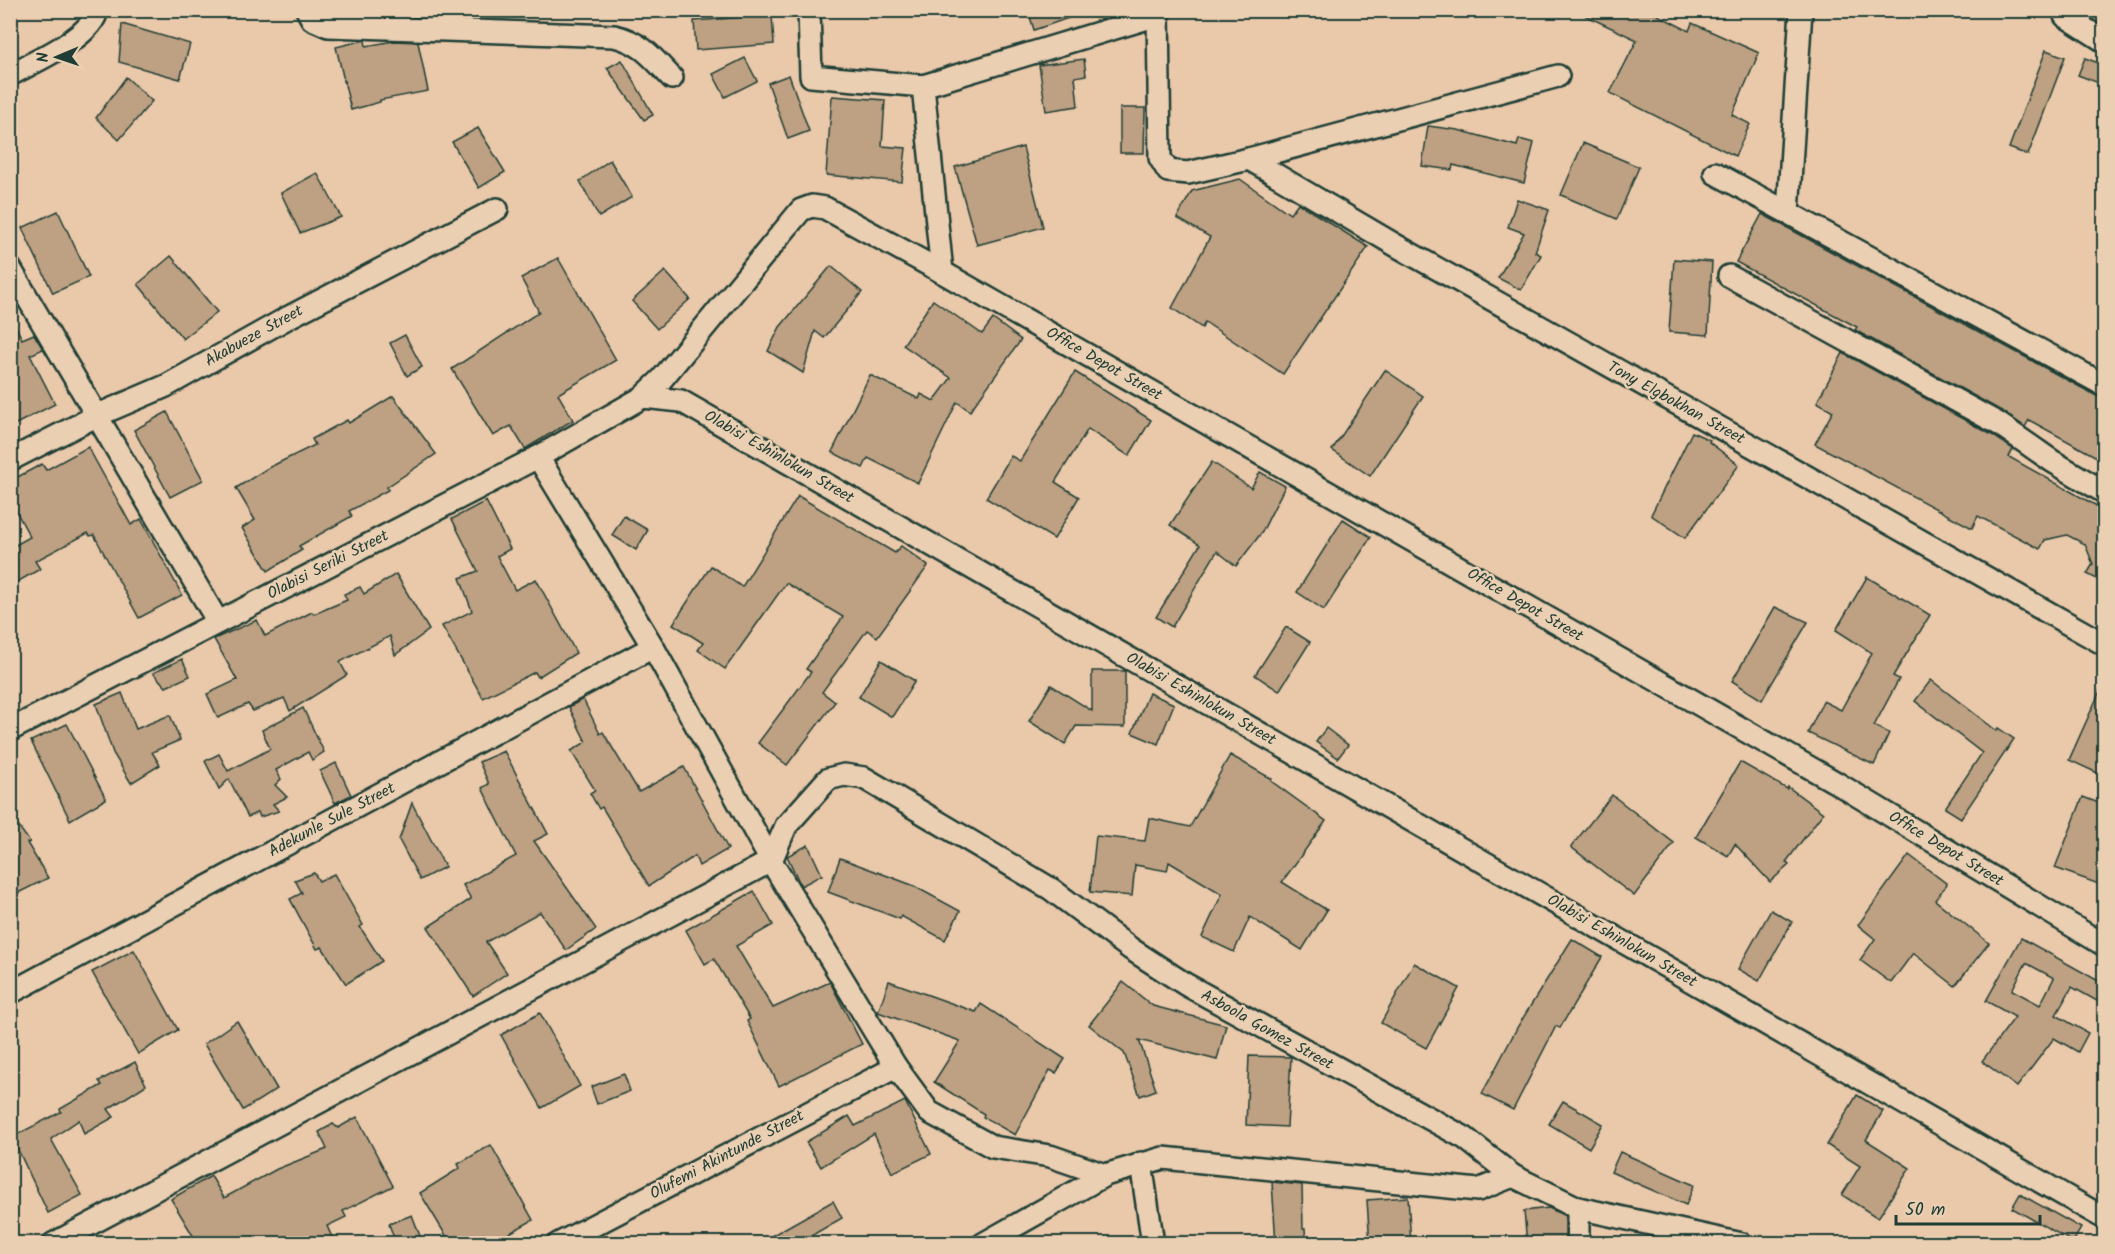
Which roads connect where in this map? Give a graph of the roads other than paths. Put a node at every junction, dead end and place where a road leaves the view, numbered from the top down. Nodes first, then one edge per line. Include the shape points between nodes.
1 (97, 10) edge
2 (307, 10) edge
3 (809, 10) edge
4 (1801, 10) edge
5 (1158, 13) edge
6 (2066, 16) dead end
7 (2104, 41) edge
8 (10, 75) edge
9 (1557, 76) dead end
10 (672, 78) dead end
11 (923, 86) junction
12 (1249, 159) junction
13 (1715, 172) dead end
14 (497, 209) dead end
15 (1788, 212) junction
16 (10, 268) edge
17 (942, 272) junction
18 (1729, 276) dead end
19 (2104, 385) edge
20 (643, 397) junction
21 (98, 415) junction
22 (538, 457) junction
23 (10, 460) edge
24 (2104, 492) edge
25 (218, 622) junction
26 (2104, 644) edge
27 (653, 647) junction
28 (10, 730) edge
29 (771, 861) junction
30 (2104, 945) edge
31 (10, 993) edge
32 (896, 1067) junction
33 (1141, 1163) junction
34 (1105, 1175) junction
35 (1513, 1176) junction
36 (1578, 1208) junction
37 (2104, 1218) edge
38 (53, 1244) edge
39 (558, 1244) edge
40 (983, 1244) edge
41 (1153, 1244) edge
42 (1578, 1244) edge
43 (1742, 1244) edge

1 - 8 street via 96,19 79,36
2 - 10 street via 312,20 328,26 614,36 643,47
3 - 11 street via 811,76
4 - 15 street
5 - 11 street
5 - 12 street via 1160,158 1168,171 1188,173
6 - 7 street
9 - 12 street
11 - 17 street
12 - 26 street, Tony Elgbokhan Street
13 - 15 street
14 - 21 street, Akabueze Street via 166,386
15 - 19 street
16 - 21 street
17 - 20 street via 825,208 812,206 801,210
17 - 30 street, Office Depot Street via 1835,782
18 - 24 street via 1999,424
20 - 22 street, Olabisi Seriki Street
20 - 37 street, Olabisi Eshinlokun Street via 681,401 692,407
21 - 23 street, Akabueze Street
21 - 25 street
22 - 25 street, Olabisi Seriki Street
22 - 27 street
25 - 28 street, Olabisi Seriki Street
27 - 29 street
27 - 31 street, Adekunle Sule Street
29 - 32 street
29 - 35 street, Asboola Gomez Street via 786,826 828,779 844,775 864,778 1051,889 1185,984 1465,1138
29 - 38 street
32 - 34 street via 929,1112 993,1147 1050,1156
32 - 39 street, Olufemi Akintunde Street
33 - 34 street
33 - 35 street via 1163,1158 1478,1190
33 - 41 street
34 - 40 street
35 - 36 street, Asboola Gomez Street
36 - 42 street
36 - 43 street, Asboola Gomez Street

